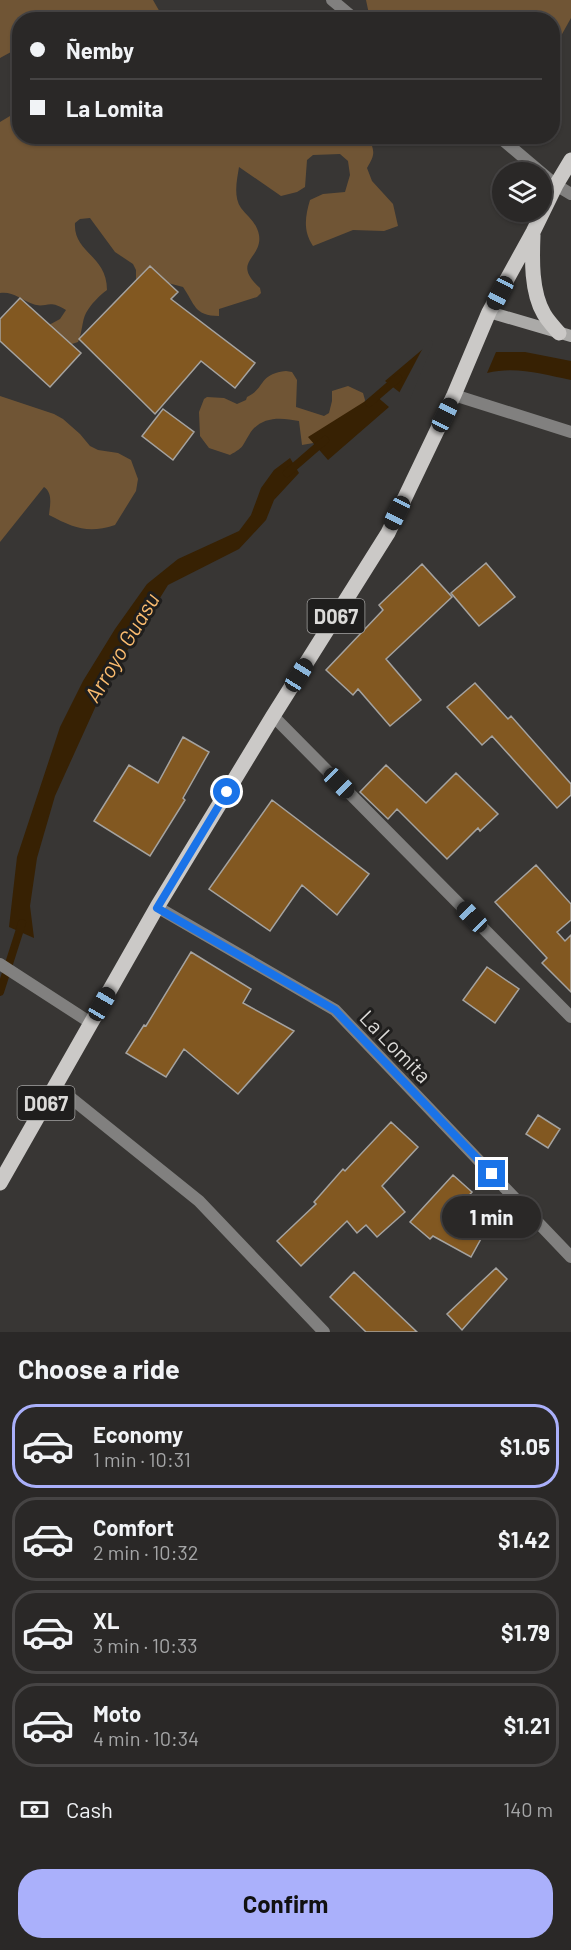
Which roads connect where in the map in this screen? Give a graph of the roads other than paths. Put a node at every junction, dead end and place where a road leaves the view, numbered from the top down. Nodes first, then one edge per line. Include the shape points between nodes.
1 (332, 0) edge
2 (346, 12) edge
3 (508, 144) edge
4 (571, 160) edge
5 (556, 184) junction
6 (571, 194) edge
7 (533, 232) junction
8 (489, 312) junction
9 (565, 334) edge
10 (454, 395) junction
11 (571, 432) edge
12 (273, 716) junction
13 (157, 908) junction
14 (0, 964) edge
15 (571, 1017) edge
16 (92, 1023) junction
17 (56, 1086) junction
18 (0, 1183) edge
19 (571, 1257) edge
20 (324, 1332) edge

1 - 2 street
3 - 5 street
4 - 5 main road, D067
5 - 6 street
5 - 7 main road, D067
7 - 8 main road, D067
7 - 9 main road via 535,286 543,313
8 - 9 main road
8 - 10 main road, D067
10 - 11 street
10 - 12 main road, D067 via 388,532
12 - 13 main road, D067
12 - 15 street
13 - 16 main road, D067
13 - 19 street, La Lomita via 335,1010
14 - 16 street
16 - 17 main road, D067
17 - 18 main road, D067
17 - 20 street via 199,1201

